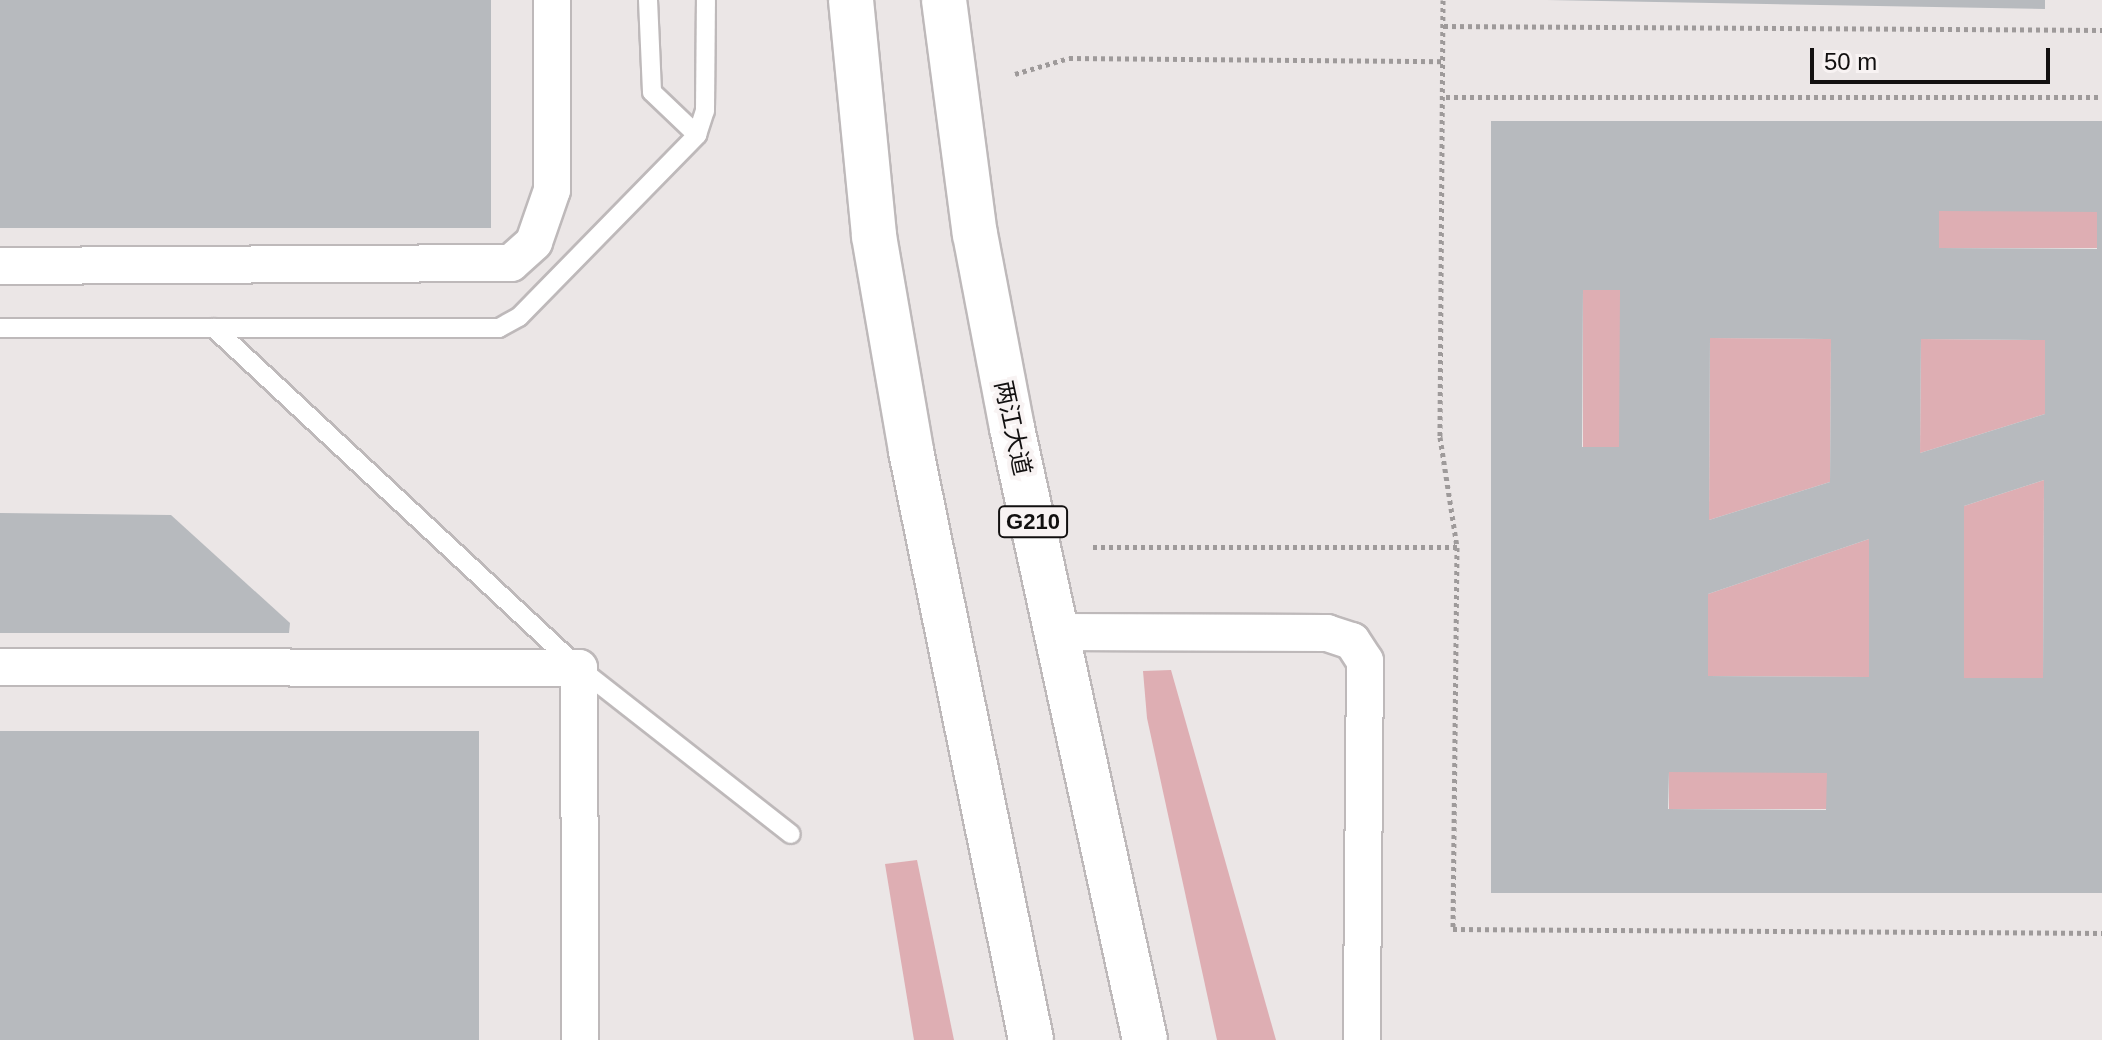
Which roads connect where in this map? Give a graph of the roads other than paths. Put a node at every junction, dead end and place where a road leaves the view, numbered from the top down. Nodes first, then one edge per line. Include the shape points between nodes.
1 (552, 0) edge
2 (648, 0) edge
3 (706, 0) edge
4 (851, 0) edge
5 (944, 0) edge
6 (697, 135) junction
7 (0, 266) edge
8 (0, 328) edge
9 (214, 328) junction
10 (1058, 632) junction
11 (0, 667) edge
12 (579, 668) junction
13 (791, 834) dead end
14 (580, 1040) edge
15 (1031, 1040) edge
16 (1145, 1040) edge
17 (1362, 1040) edge

1 - 7 street via 552,190 534,242 511,263
2 - 6 lane via 652,92
3 - 6 lane via 705,111
4 - 15 highway via 874,236 911,451
5 - 10 highway, 两江大道 / G210 via 975,234
6 - 9 lane via 519,317 499,328
8 - 9 lane
9 - 12 lane
10 - 16 highway, 两江大道 / G210
10 - 17 street via 1327,633 1352,641 1365,661
11 - 12 street
12 - 13 lane
12 - 14 street

